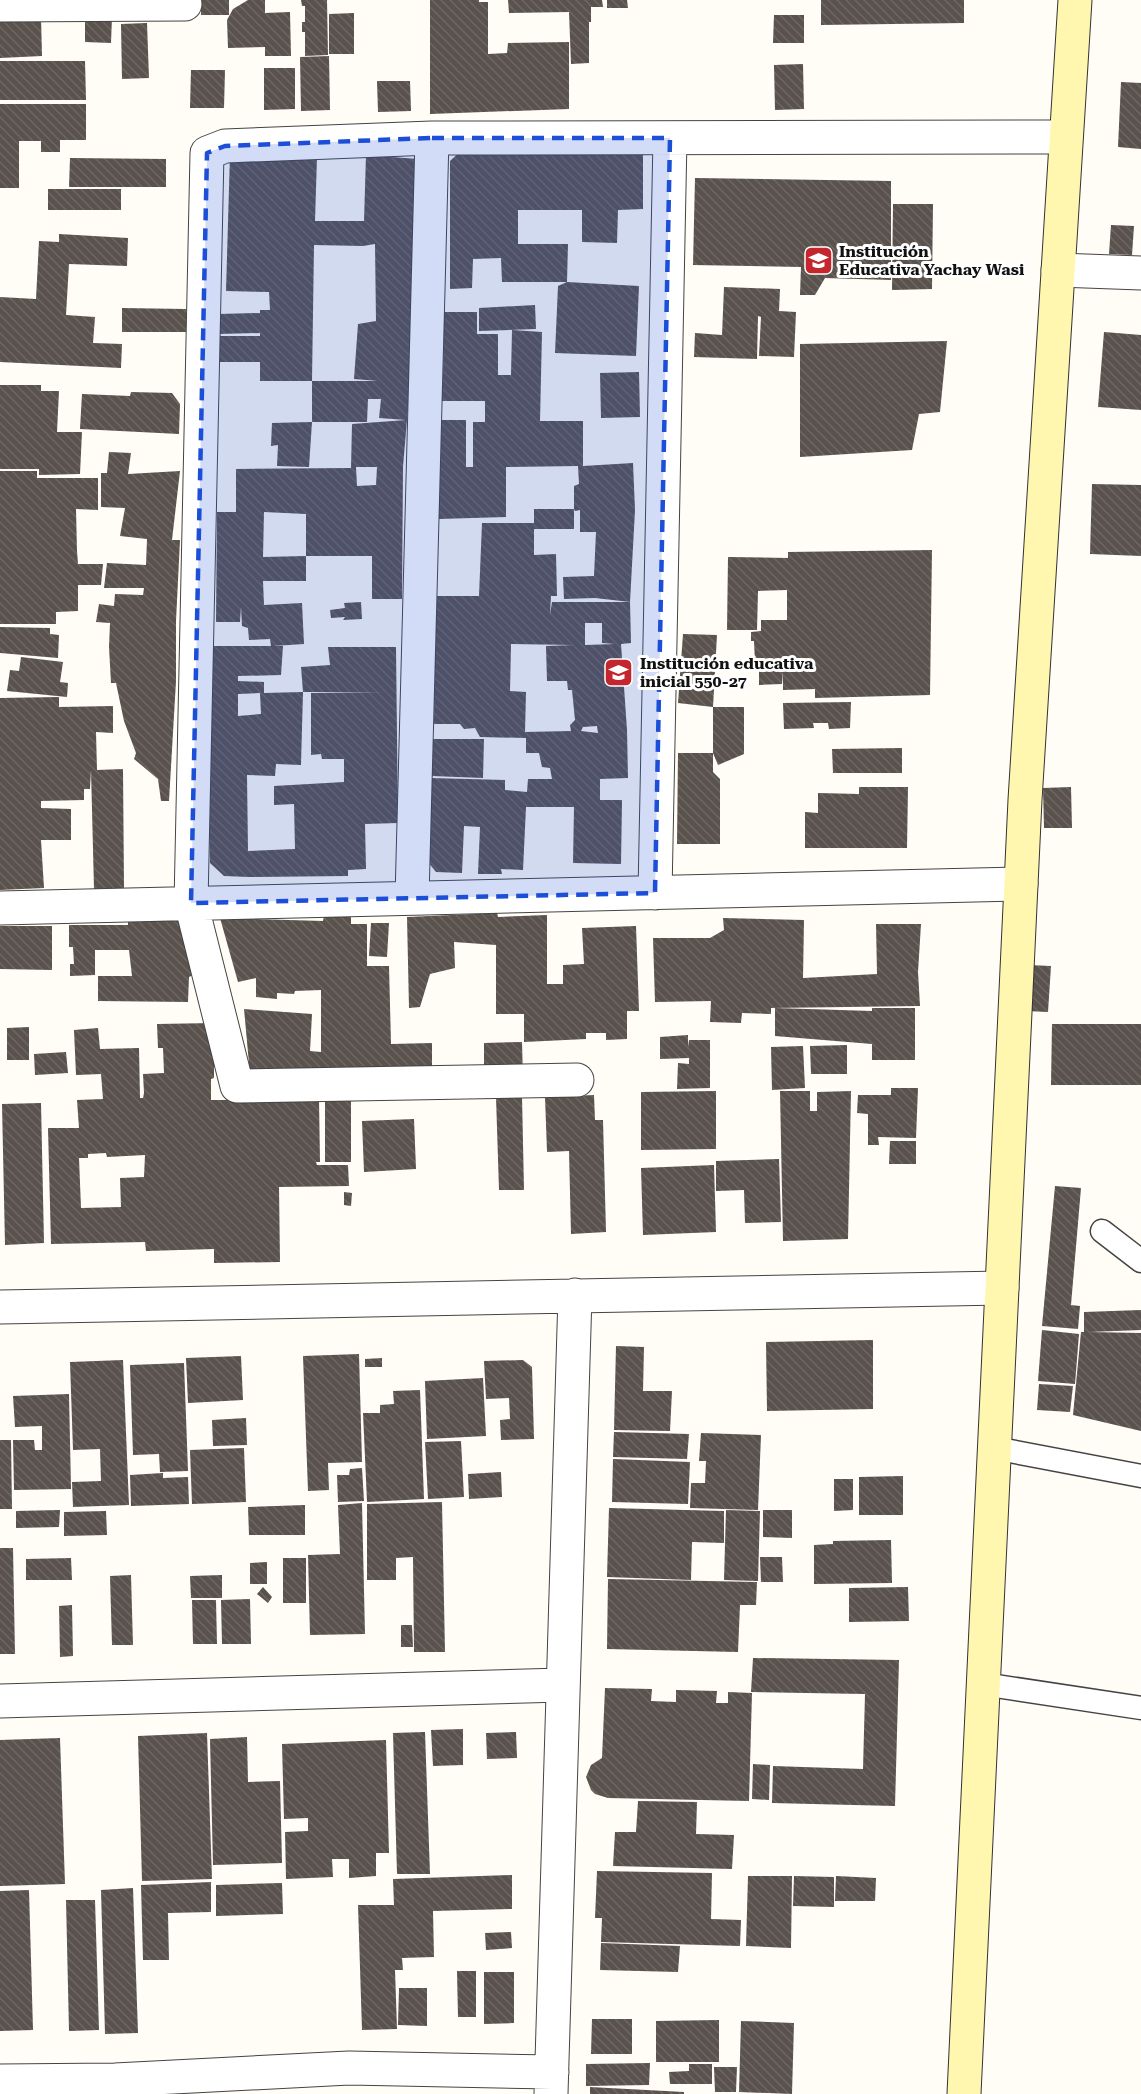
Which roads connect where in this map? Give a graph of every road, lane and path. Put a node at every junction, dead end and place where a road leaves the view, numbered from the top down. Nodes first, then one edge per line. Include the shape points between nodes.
1 (1075, 0) edge
2 (185, 4) dead end
3 (0, 5) edge
4 (1066, 137) junction
5 (432, 138) junction
6 (670, 138) junction
7 (1058, 270) junction
8 (1141, 273) edge
9 (1021, 884) junction
10 (655, 893) junction
11 (412, 898) junction
12 (191, 903) junction
13 (0, 908) edge
14 (577, 1080) dead end
15 (1102, 1231) dead end
16 (1141, 1261) edge
17 (1002, 1288) junction
18 (575, 1295) junction
19 (0, 1307) edge
20 (994, 1448) junction
21 (1141, 1476) edge
22 (983, 1684) junction
23 (562, 1685) junction
24 (0, 1701) edge
25 (1141, 1708) edge
26 (0, 2081) edge
27 (552, 2083) edge
28 (964, 2094) edge

1 - 4 street
2 - 3 street
4 - 6 street
4 - 7 street
5 - 6 street
5 - 11 street
5 - 12 street via 225,146 207,153
6 - 10 street
7 - 8 street
7 - 9 street
9 - 10 street
9 - 17 street
10 - 11 street
11 - 12 street
12 - 13 street
12 - 14 street via 237,1086
15 - 16 lane
17 - 18 street
17 - 20 street
18 - 19 street
18 - 23 street
20 - 21 lane
20 - 22 street
22 - 25 lane
22 - 28 street
23 - 24 street
23 - 27 street
26 - 27 street via 115,2080 349,2068

